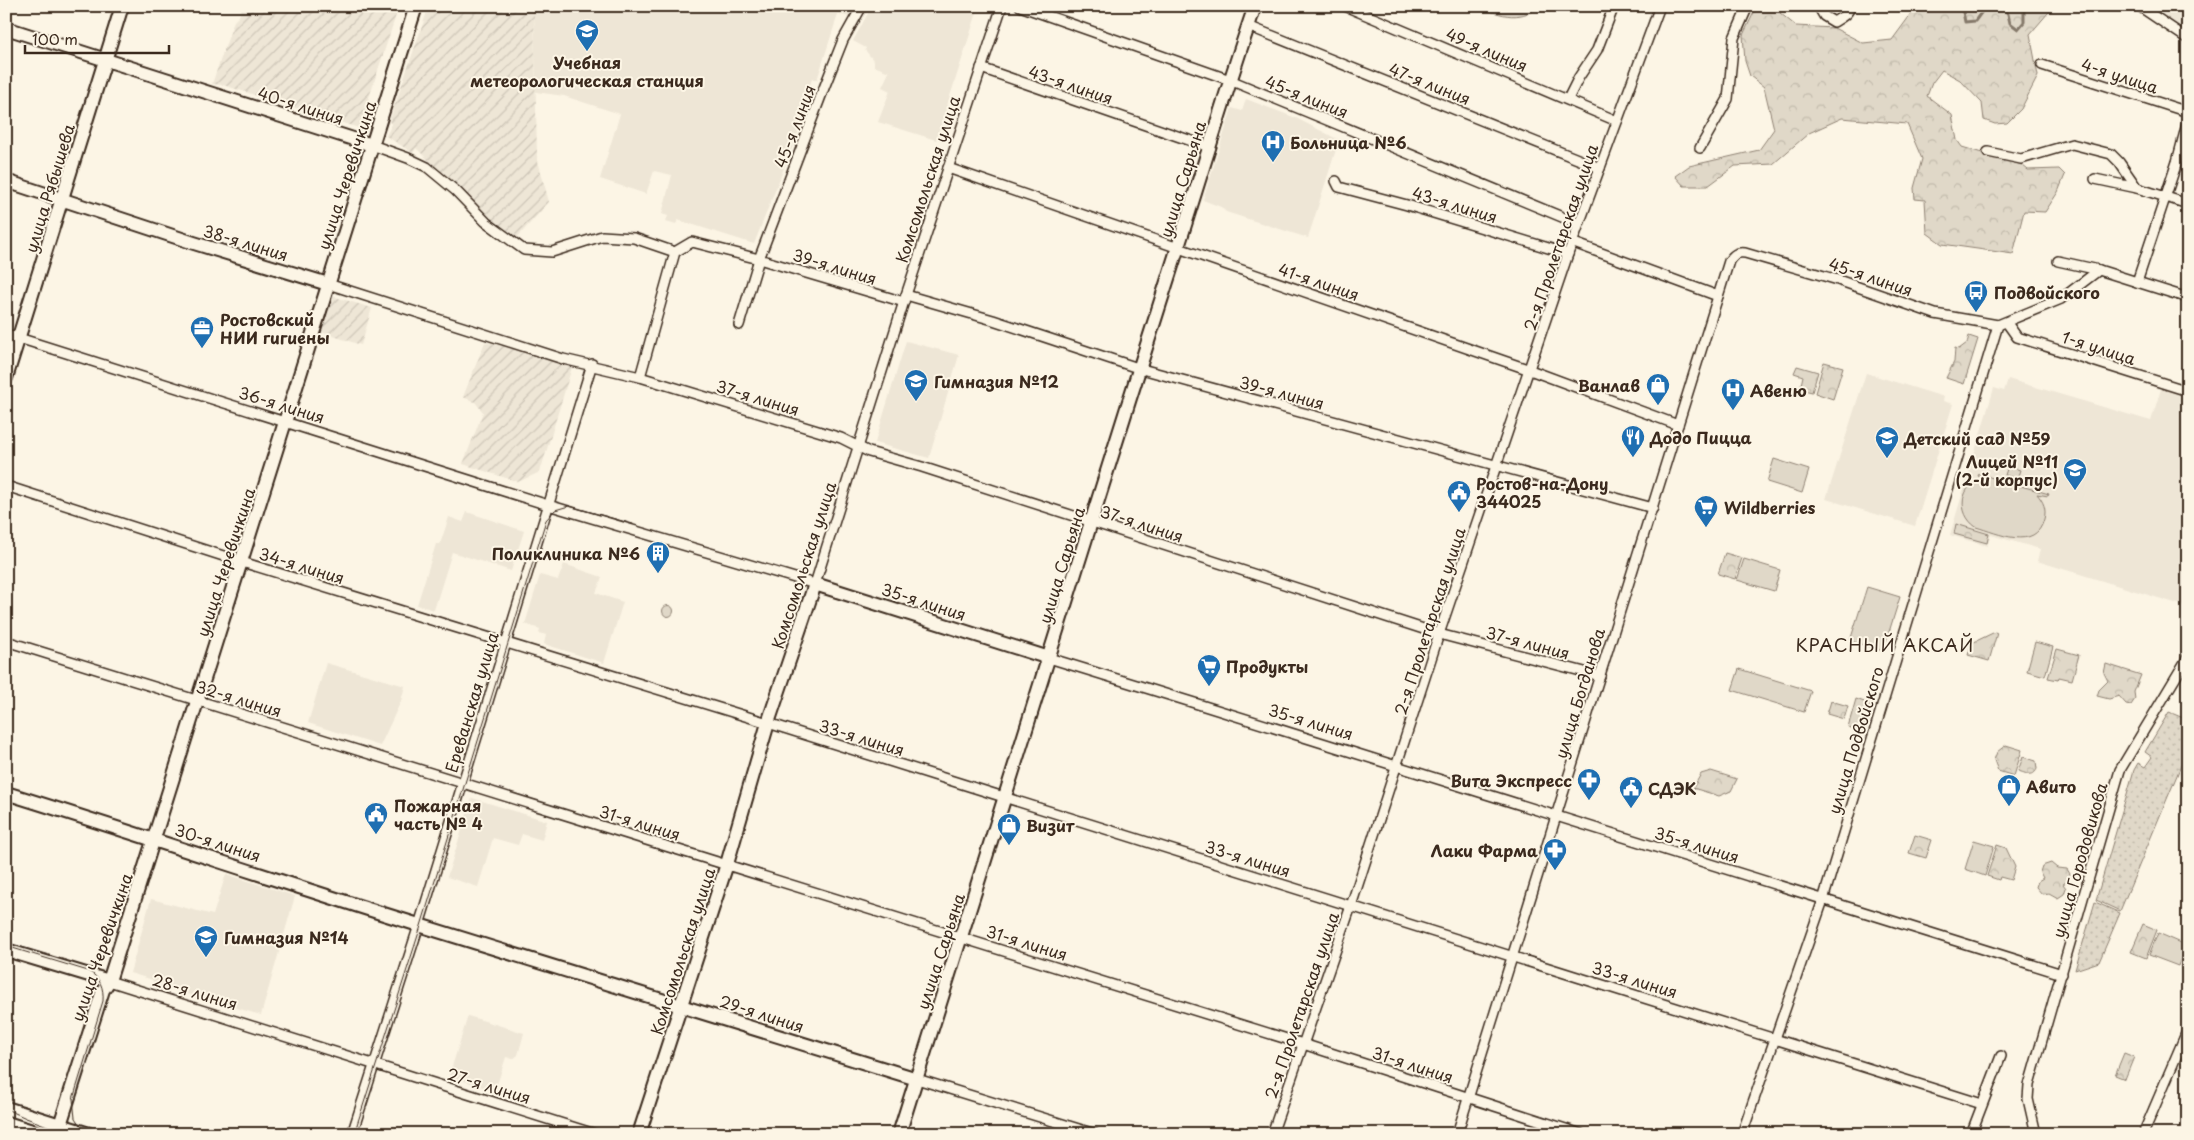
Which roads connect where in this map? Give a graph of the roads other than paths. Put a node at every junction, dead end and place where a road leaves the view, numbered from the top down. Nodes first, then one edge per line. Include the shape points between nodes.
1 (122, 6) edge
2 (416, 6) edge
3 (862, 6) edge
4 (1002, 6) edge
5 (1020, 6) edge
6 (1254, 6) edge
7 (1346, 6) edge
8 (1614, 6) edge
9 (1660, 6) edge
10 (1748, 6) edge
11 (1818, 6) edge
12 (1850, 6) edge
13 (2139, 6) edge
14 (1248, 26) junction
15 (6, 28) edge
16 (2188, 39) edge
17 (106, 59) junction
18 (2042, 65) dead end
19 (981, 68) junction
20 (1230, 80) junction
21 (1568, 99) junction
22 (2188, 112) edge
23 (2188, 120) edge
24 (1617, 121) junction
25 (372, 145) junction
26 (1209, 147) junction
27 (1700, 148) dead end
28 (1988, 152) dead end
29 (948, 168) junction
30 (1600, 168) junction
31 (2095, 179) dead end
32 (6, 181) edge
33 (1336, 181) dead end
34 (2137, 188) junction
35 (2165, 196) junction
36 (63, 200) junction
37 (2188, 204) edge
38 (1579, 224) junction
39 (1574, 243) junction
40 (1178, 248) junction
41 (675, 252) junction
42 (1568, 254) junction
43 (758, 259) junction
44 (1730, 261) joint
45 (2058, 262) dead end
46 (2099, 270) junction
47 (2137, 282) junction
48 (328, 284) junction
49 (1718, 296) junction
50 (2188, 298) edge
51 (905, 299) junction
52 (2003, 324) junction
53 (739, 325) dead end
54 (6, 334) edge
55 (19, 338) junction
56 (592, 364) junction
57 (1138, 368) junction
58 (1530, 370) junction
59 (640, 377) junction
60 (6, 378) edge
61 (2188, 392) edge
62 (286, 421) junction
63 (1678, 425) junction
64 (859, 447) junction
65 (1497, 466) junction
66 (6, 486) edge
67 (548, 504) junction
68 (1653, 508) junction
69 (1091, 522) junction
70 (242, 562) junction
71 (815, 584) junction
72 (1439, 634) junction
73 (6, 641) edge
74 (504, 643) junction
75 (2188, 657) edge
76 (1049, 658) junction
77 (1600, 676) junction
78 (198, 701) junction
79 (768, 724) junction
80 (1397, 765) junction
81 (462, 784) junction
82 (6, 793) edge
83 (1006, 798) junction
84 (1556, 817) junction
85 (154, 838) junction
86 (727, 864) junction
87 (1822, 900) junction
88 (1351, 906) junction
89 (419, 926) junction
90 (962, 937) junction
91 (6, 950) edge
92 (1512, 957) junction
93 (2062, 974) junction
94 (109, 981) junction
95 (681, 1004) junction
96 (2188, 1029) edge
97 (1774, 1038) junction
98 (1304, 1044) junction
99 (2001, 1056) dead end
100 (373, 1064) junction
101 (917, 1079) junction
102 (1468, 1097) junction
103 (1982, 1104) junction
104 (6, 1108) edge
105 (60, 1125) junction
106 (70, 1134) edge
107 (89, 1134) edge
108 (352, 1134) edge
109 (595, 1134) edge
110 (639, 1134) edge
111 (899, 1134) edge
112 (1095, 1134) edge
113 (1272, 1134) edge
114 (1458, 1134) edge
115 (1581, 1134) edge
116 (1742, 1134) edge
117 (1971, 1134) edge
118 (2036, 1134) edge
119 (2143, 1134) edge

1 - 17 street, улица Рябышева
2 - 25 street, улица Черевичкина
3 - 43 street, 45-я линия via 843,40
4 - 19 street, Комсомольская улица
5 - 20 street, 45-я линия
6 - 14 street, улица Сарьяна
7 - 21 street, 49-я линия
8 - 21 street via 1597,50
9 - 24 street, 2-я Пролетарская улица
10 - 27 street via 1734,38 1728,99
11 - 12 street via 1824,16 1834,22 1842,18
13 - 16 street
14 - 20 street, улица Сарьяна
14 - 30 street, 47-я линия
15 - 17 street, 40-я линия
17 - 25 street, 40-я линия
17 - 36 street, улица Рябышева
18 - 22 street, 4-я улица
19 - 26 street, 43-я линия
19 - 29 street, Комсомольская улица
20 - 26 street, улица Сарьяна
20 - 38 street, 45-я линия
21 - 24 street, 49-я линия
23 - 35 street
24 - 30 street, 2-я Пролетарская улица
25 - 41 street, 40-я линия via 427,167 486,222 524,250 552,252 602,236 634,238
25 - 48 street, улица Черевичкина
26 - 40 street, улица Сарьяна
28 - 34 street via 2021,159 2072,144 2111,154
29 - 40 street, 41-я линия
29 - 51 street, Комсомольская улица
30 - 38 street, 2-я Пролетарская улица
31 - 34 street
32 - 36 street, 38-я линия
33 - 42 street, 43-я линия via 1338,187
34 - 35 street
35 - 37 street
35 - 47 street
36 - 48 street, 38-я линия
36 - 55 street, улица Рябышева
38 - 39 street, 2-я Пролетарская улица
39 - 42 street, 2-я Пролетарская улица
39 - 49 street
40 - 57 street, улица Сарьяна
40 - 58 street, 41-я линия
41 - 43 street, 39-я линия via 692,242
41 - 59 street
42 - 58 street, 2-я Пролетарская улица
43 - 51 street, 39-я линия
43 - 53 street
44 - 49 street, улица Богданова
44 - 52 street, 45-я линия via 1733,255 1745,253 1838,280 1935,314
45 - 46 street
46 - 47 street
46 - 52 street via 2061,299
47 - 50 street
48 - 56 street, 38-я линия via 564,359
48 - 62 street, улица Черевичкина
49 - 63 street, улица Богданова
51 - 57 street, 39-я линия via 993,320
51 - 64 street, Комсомольская улица
52 - 61 street, 1-я улица via 2017,337
52 - 87 street, улица Подвойского
54 - 55 street, 36-я линия
55 - 60 street, улица Рябышева
55 - 62 street, 36-я линия
56 - 59 street, 37-я линия
56 - 67 street, Ереванская улица
57 - 65 street, 39-я линия
57 - 69 street, улица Сарьяна
58 - 63 street, 41-я линия
58 - 65 street, 2-я Пролетарская улица
59 - 64 street, 37-я линия via 841,438
62 - 67 street, 36-я линия
62 - 70 street, улица Черевичкина
63 - 68 street, улица Богданова
64 - 69 street, 37-я линия
64 - 71 street, Комсомольская улица
65 - 68 street, 39-я линия
65 - 72 street, 2-я Пролетарская улица
66 - 70 street, 34-я линия
67 - 71 street, 35-я линия
67 - 74 street, Ереванская улица
68 - 77 street, улица Богданова
69 - 72 street, 37-я линия
69 - 76 street, улица Сарьяна
70 - 74 street, 34-я линия
70 - 78 street, улица Черевичкина
71 - 76 street, 35-я линия
71 - 79 street, Комсомольская улица
72 - 77 street, 37-я линия
72 - 80 street, 2-я Пролетарская улица
73 - 78 street, 32-я линия
74 - 79 street, 33-я линия
74 - 81 street, Ереванская улица
75 - 93 street, улица Городовикова via 2121,768
76 - 80 street, 35-я линия
76 - 83 street, улица Сарьяна
77 - 84 street, улица Богданова
78 - 81 street, 32-я линия
78 - 85 street, улица Черевичкина
79 - 83 street, 33-я линия
79 - 86 street, Комсомольская улица
80 - 84 street, 35-я линия
80 - 88 street, 2-я Пролетарская улица
81 - 86 street, 31-я линия
81 - 89 street, Ереванская улица
82 - 85 street, 30-я линия
83 - 88 street, 33-я линия
83 - 90 street, улица Сарьяна
84 - 87 street, 35-я линия
84 - 92 street, улица Богданова
85 - 89 street, 30-я линия
85 - 94 street, улица Черевичкина
86 - 90 street, 31-я линия
86 - 95 street, Комсомольская улица
87 - 93 street, 35-я линия
87 - 97 street, улица Подвойского
88 - 92 street, 33-я линия
88 - 98 street, 2-я Пролетарская улица
89 - 95 street, 29-я линия
89 - 100 street, Ереванская улица
90 - 98 street, 31-я линия
90 - 101 street, улица Сарьяна
91 - 94 street, 28-я линия
92 - 97 street, 33-я линия
92 - 102 street, улица Богданова
93 - 118 street, улица Городовикова via 2029,1085 2028,1099
94 - 100 street, 28-я линия
94 - 105 street, улица Черевичкина via 103,990
95 - 101 street, 29-я линия
95 - 110 street, Комсомольская улица
96 - 119 street
97 - 103 street, 33-я линия
97 - 116 street, улица Подвойского
98 - 102 street, 31-я линия
98 - 113 street, 2-я Пролетарская улица
99 - 103 street
100 - 108 street, Ереванская улица
100 - 109 street, 27-я линия
101 - 111 street, улица Сарьяна
101 - 112 street, 29-я линия
102 - 114 street, улица Богданова
102 - 115 street, 31-я линия
103 - 117 street
104 - 105 street
105 - 106 street
105 - 107 street

